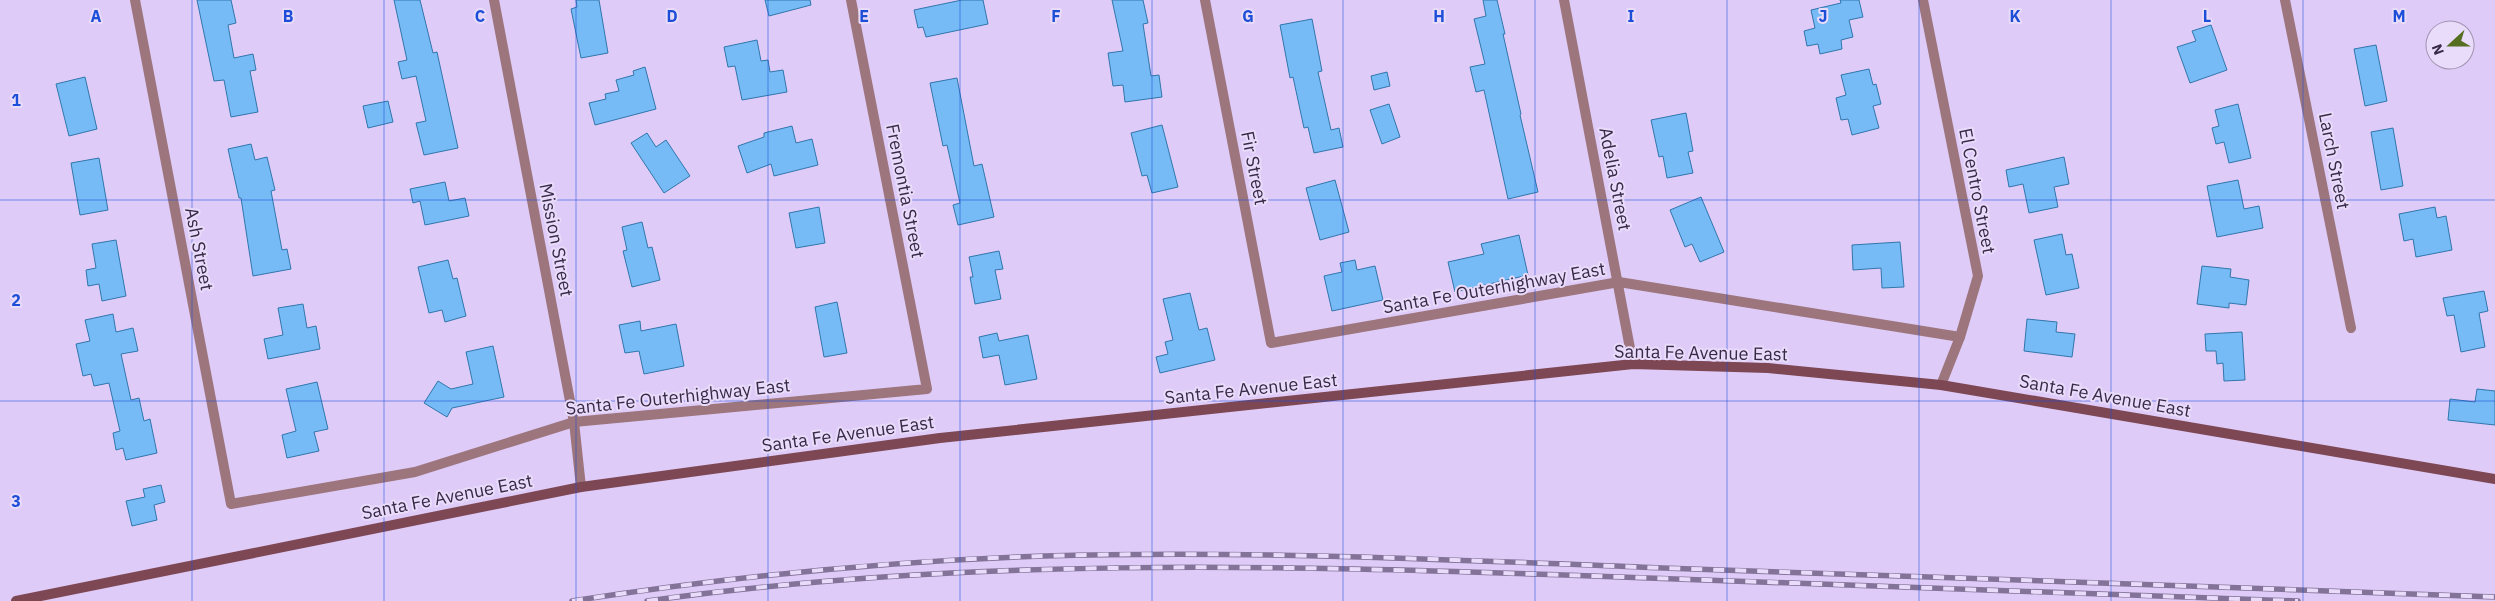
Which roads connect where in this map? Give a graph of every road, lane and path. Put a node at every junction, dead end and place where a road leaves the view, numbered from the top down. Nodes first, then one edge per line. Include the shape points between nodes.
1 (134, 0) edge
2 (494, 0) edge
3 (851, 0) edge
4 (1205, 0) edge
5 (1564, 0) edge
6 (1923, 0) edge
7 (2285, 0) edge
8 (1619, 282) junction
9 (2352, 328) dead end
10 (1960, 337) junction
11 (1271, 343) joint
12 (1633, 364) junction
13 (1941, 385) junction
14 (927, 389) joint
15 (574, 422) junction
16 (2495, 479) edge
17 (581, 487) junction
18 (231, 504) joint
19 (16, 601) edge

1 - 18 street, Ash Street
2 - 15 street, Mission Street
3 - 14 street, Fremontia Street
4 - 11 street, Fir Street
5 - 8 street, Adelia Street
6 - 10 street, El Centro Street via 1978,276
7 - 9 street, Larch Street
8 - 10 street, Santa Fe Outerhighway East
8 - 11 street, Santa Fe Outerhighway East
8 - 12 street, Adelia Street
10 - 13 street, El Centro Street
12 - 13 street, Santa Fe Avenue East via 1768,368
12 - 17 street, Santa Fe Avenue East via 940,438
13 - 16 street, Santa Fe Avenue East
14 - 15 street, Santa Fe Outerhighway East
15 - 17 street, Mission Street
15 - 18 street, Santa Fe Outerhighway East via 415,472
17 - 19 street, Santa Fe Avenue East

